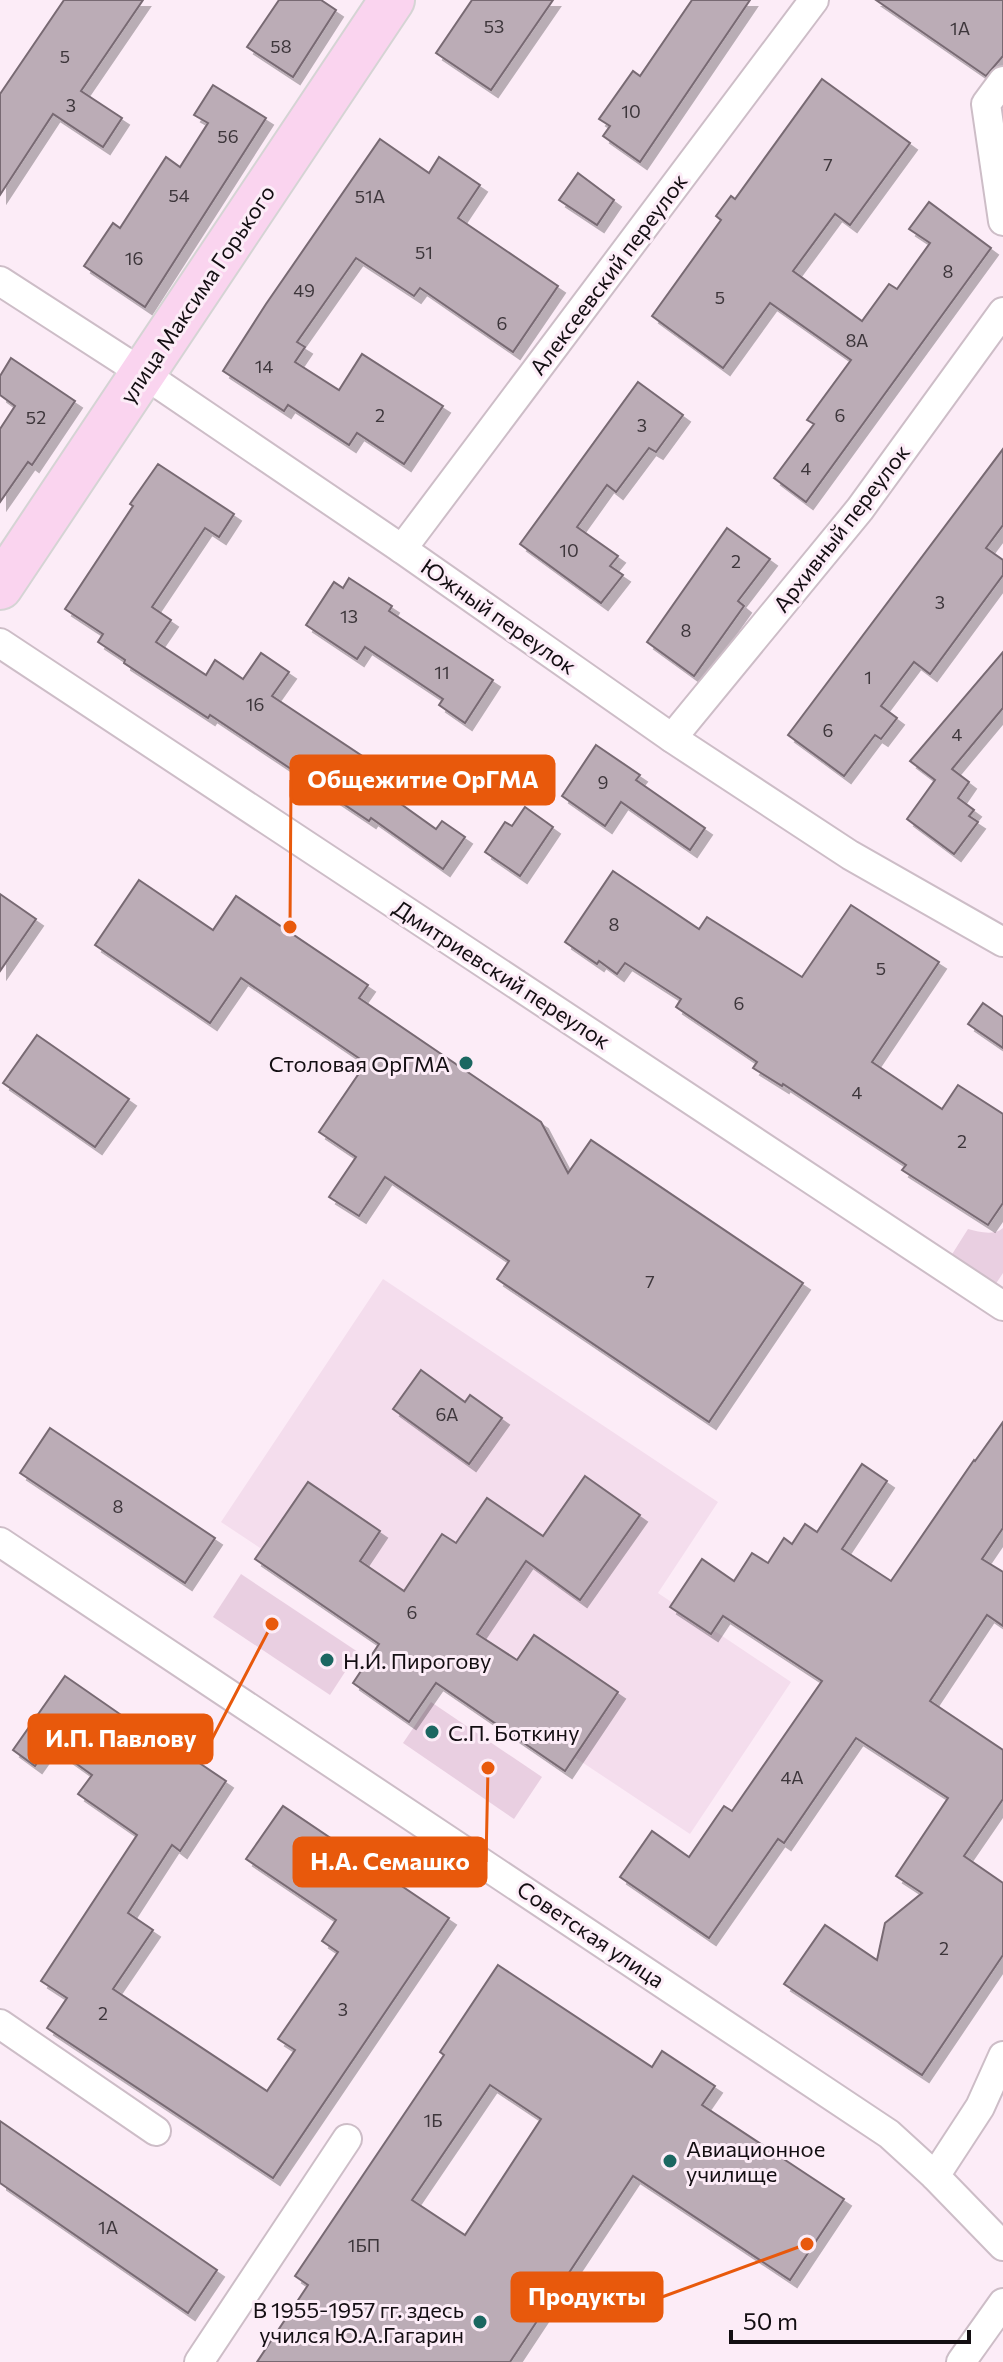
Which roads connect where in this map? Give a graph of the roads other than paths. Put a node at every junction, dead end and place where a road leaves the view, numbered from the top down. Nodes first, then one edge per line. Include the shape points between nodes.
1 (392, 0) edge
2 (814, 0) edge
3 (1003, 81) edge
4 (1003, 221) edge
5 (0, 281) edge
6 (1003, 312) edge
7 (144, 374) junction
8 (402, 549) junction
9 (0, 587) edge
10 (0, 643) edge
11 (672, 738) junction
12 (1003, 942) edge
13 (1000, 1296) edge
14 (0, 1542) edge
15 (0, 2024) edge
16 (1003, 2056) edge
17 (156, 2131) dead end
18 (347, 2139) dead end
19 (935, 2176) junction
20 (1003, 2246) edge
21 (1003, 2303) edge
22 (199, 2362) edge
23 (961, 2362) edge

1 - 7 main road, улица Максима Горького
2 - 8 street, Алексеевский переулок
3 - 4 street via 986,104
5 - 7 street, Южный переулок
6 - 11 street, Архивный переулок via 860,509
7 - 8 street, Южный переулок
7 - 9 main road, улица Максима Горького
8 - 11 street, Южный переулок
10 - 13 street, Дмитриевский переулок
11 - 12 street, Южный переулок via 850,855
14 - 19 street, Советская улица via 889,2134
15 - 17 street
16 - 19 street via 980,2107
18 - 22 street
19 - 20 street, Советская улица
21 - 23 street

